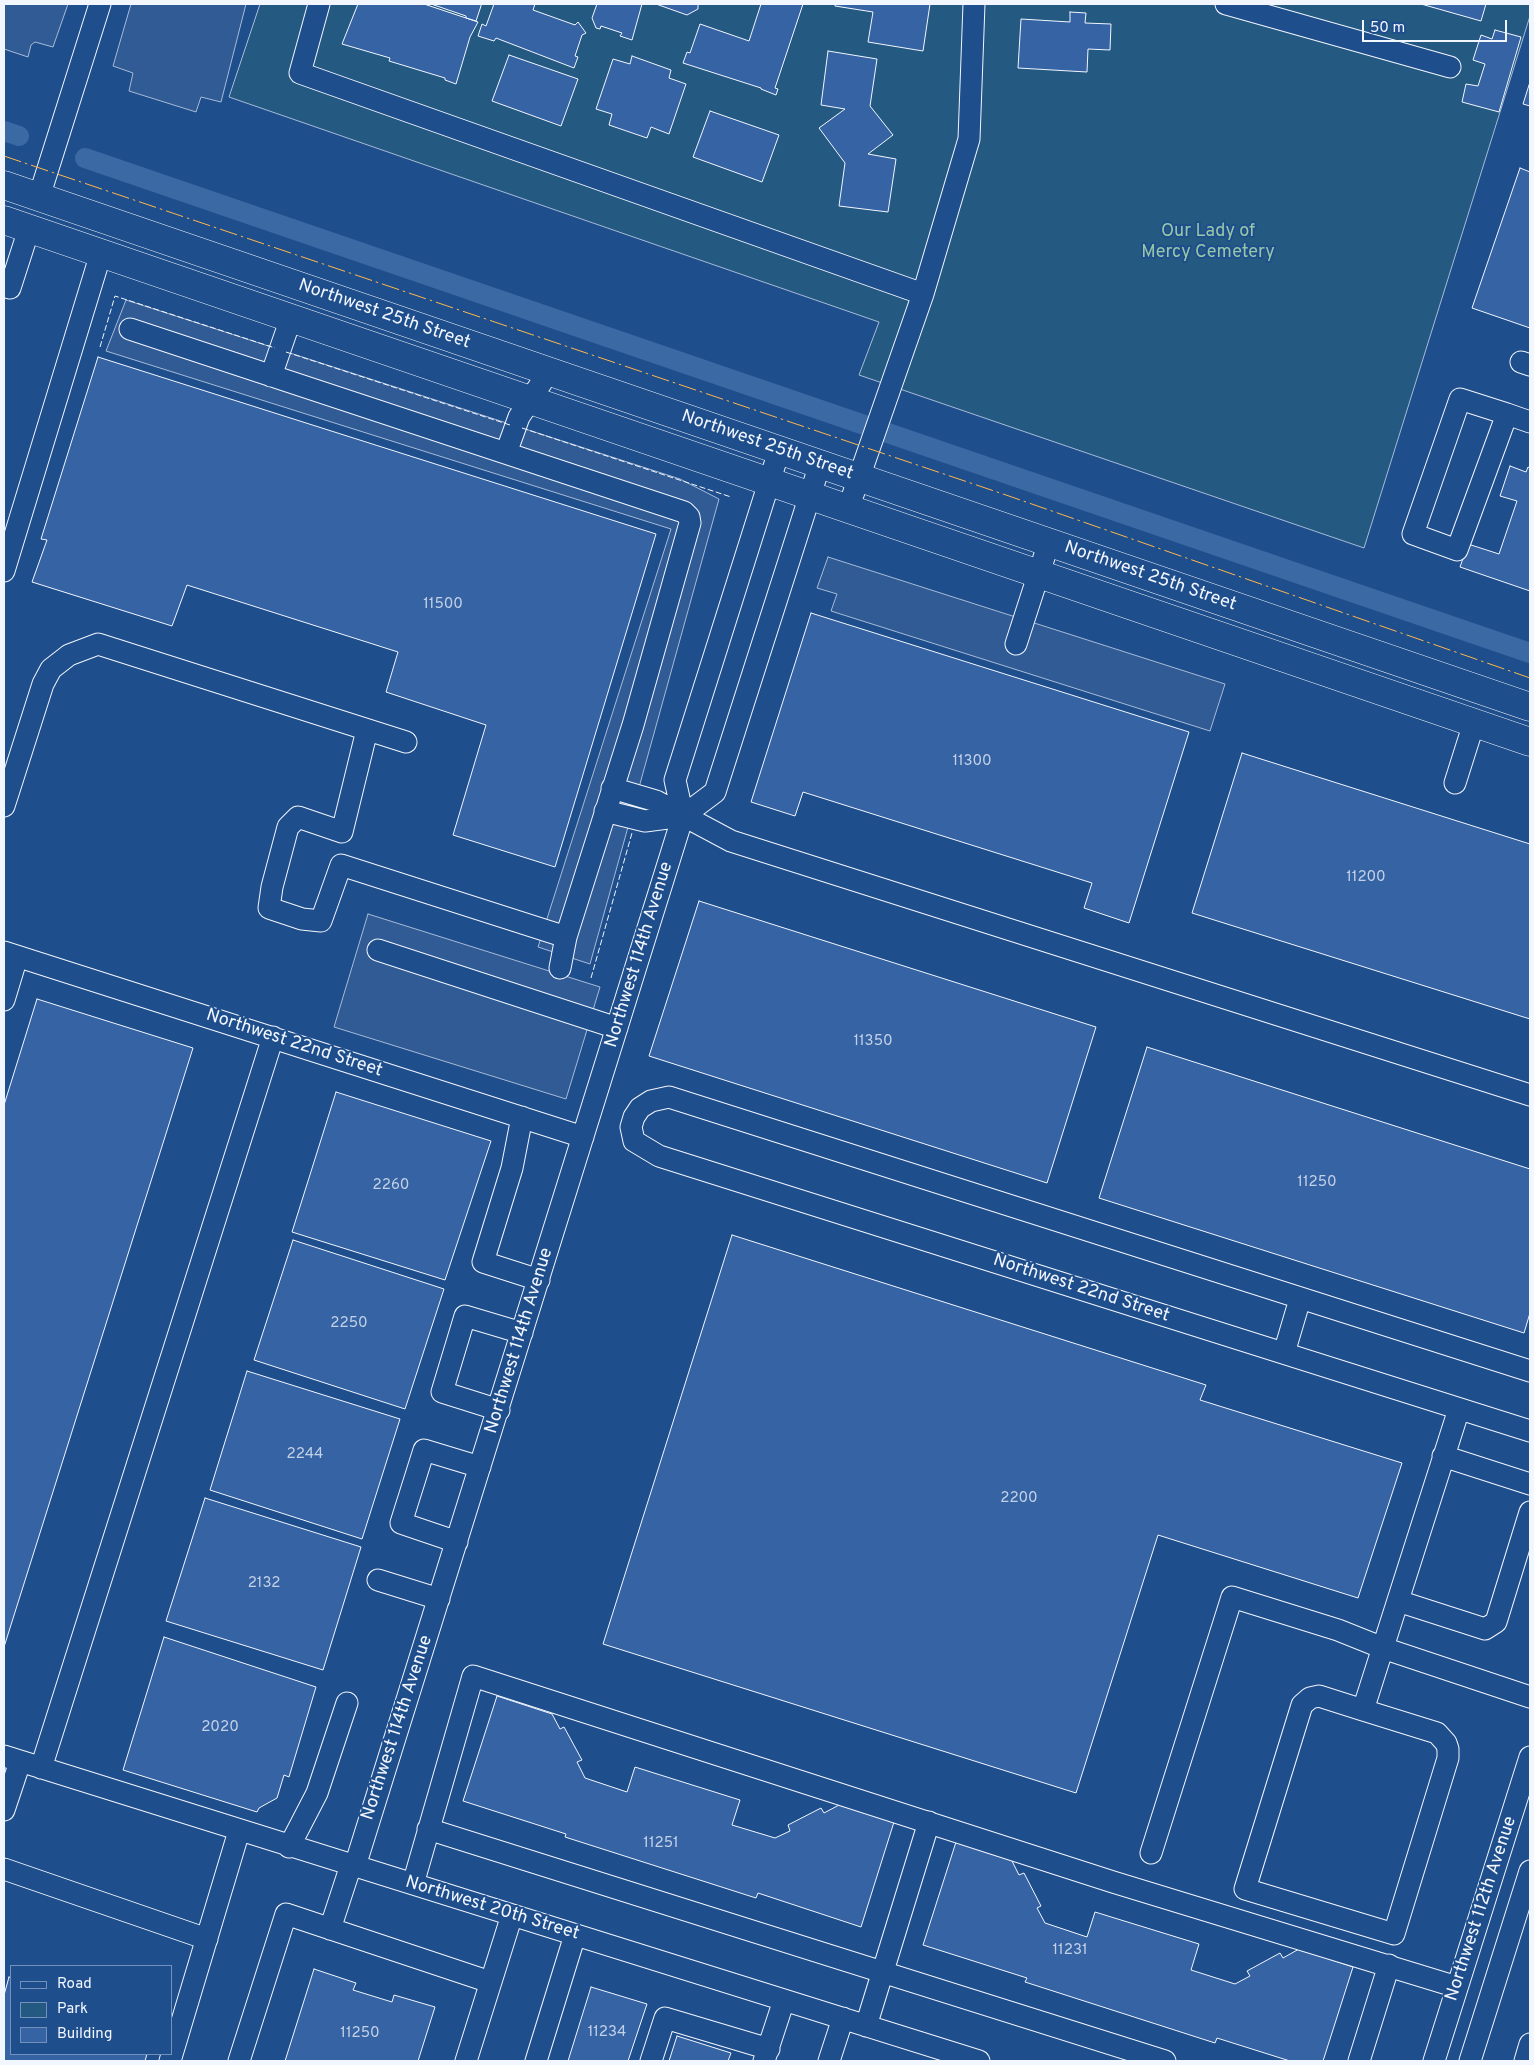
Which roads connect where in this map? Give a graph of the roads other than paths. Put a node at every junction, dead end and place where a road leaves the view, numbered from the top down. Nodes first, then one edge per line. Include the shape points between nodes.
1 (100, 4) edge
2 (319, 4) edge
3 (974, 4) edge
4 (1226, 4) edge
5 (1450, 67) dead end
6 (4, 185) edge
7 (39, 197) junction
8 (16, 224) edge
9 (101, 253) junction
10 (4, 286) edge
11 (923, 294) junction
12 (291, 318) junction
13 (130, 329) dead end
14 (549, 371) junction
15 (271, 376) junction
16 (529, 400) junction
17 (1507, 414) junction
18 (1530, 422) edge
19 (779, 451) junction
20 (506, 453) junction
21 (820, 464) junction
22 (860, 478) junction
23 (769, 482) junction
24 (810, 495) junction
25 (848, 509) junction
26 (1049, 542) junction
27 (4, 571) edge
28 (1039, 574) junction
29 (1016, 644) dead end
30 (1530, 707) edge
31 (1474, 723) junction
32 (367, 730) junction
33 (406, 742) dead end
34 (1530, 742) edge
35 (1455, 783) dead end
36 (612, 788) junction
37 (4, 806) edge
38 (605, 811) junction
39 (683, 816) junction
40 (342, 832) junction
41 (341, 865) junction
42 (566, 937) junction
43 (378, 950) dead end
44 (11, 954) edge
45 (560, 968) dead end
46 (4, 1000) edge
47 (617, 1028) junction
48 (272, 1037) junction
49 (1530, 1095) edge
50 (522, 1118) junction
51 (583, 1137) junction
52 (538, 1280) junction
53 (1300, 1299) junction
54 (522, 1333) junction
55 (1284, 1354) junction
56 (1530, 1371) edge
57 (1459, 1409) junction
58 (499, 1410) junction
59 (1530, 1431) edge
60 (1443, 1456) junction
61 (480, 1467) junction
62 (1530, 1484) edge
63 (1530, 1512) edge
64 (457, 1542) junction
65 (378, 1580) dead end
66 (439, 1599) junction
67 (1398, 1601) junction
68 (1383, 1648) junction
69 (1530, 1697) edge
70 (347, 1703) dead end
71 (1363, 1710) junction
72 (1530, 1757) edge
73 (12, 1759) edge
74 (41, 1768) junction
75 (4, 1810) edge
76 (929, 1822) junction
77 (428, 1829) junction
78 (239, 1831) junction
79 (290, 1847) junction
80 (1151, 1853) dead end
81 (353, 1866) junction
82 (4, 1869) edge
83 (1530, 1871) edge
84 (413, 1884) junction
85 (512, 1915) junction
86 (330, 1929) junction
87 (575, 1935) junction
88 (207, 1939) junction
89 (1389, 1964) junction
90 (882, 1972) junction
91 (490, 1982) junction
92 (1457, 1987) junction
93 (784, 2000) junction
94 (843, 2018) junction
95 (866, 2026) junction
96 (1530, 2044) edge
97 (172, 2054) edge
98 (767, 2055) edge
99 (239, 2061) edge
100 (466, 2061) edge
101 (536, 2061) edge
102 (651, 2061) edge
103 (829, 2061) edge
104 (979, 2061) edge
105 (1165, 2061) edge
106 (1359, 2061) edge
107 (1434, 2061) edge
108 (1470, 2061) edge
109 (1525, 2061) edge

1 - 7 street
2 - 11 street via 300,73
3 - 11 street via 969,139
4 - 5 street
6 - 7 main road, Northwest 25th Street
7 - 8 main road
7 - 14 main road, Northwest 25th Street
8 - 9 main road, Northwest 25th Street
8 - 10 street via 10,288
9 - 12 main road, Northwest 25th Street
9 - 27 street
11 - 22 street
12 - 15 street
12 - 16 main road, Northwest 25th Street
13 - 15 street
14 - 16 street
14 - 19 main road, Northwest 25th Street
15 - 20 street
16 - 20 street via 518,417
16 - 23 main road, Northwest 25th Street
17 - 17 street via 1460,399 1413,534 1457,550
17 - 18 street
19 - 21 main road, Northwest 25th Street
19 - 23 street, Northwest 114th Avenue
20 - 36 street via 684,512 690,523
21 - 22 main road, Northwest 25th Street
21 - 24 street
22 - 25 street
22 - 26 main road, Northwest 25th Street
23 - 24 main road, Northwest 25th Street
23 - 39 street, Northwest 114th Avenue via 675,780
24 - 25 main road, Northwest 25th Street
24 - 39 street via 715,792
25 - 28 main road, Northwest 25th Street
26 - 28 street
26 - 30 main road, Northwest 25th Street
28 - 29 street
28 - 31 main road, Northwest 25th Street
31 - 34 main road, Northwest 25th Street
31 - 35 street
32 - 33 street
32 - 37 street via 98,644 69,655 47,676
32 - 40 street
36 - 38 street
36 - 39 street via 656,801
38 - 39 street via 645,821
38 - 42 street
39 - 47 street, Northwest 114th Avenue
39 - 49 street via 731,841
40 - 41 street via 348,840
40 - 41 street via 298,817 288,827 269,908 321,921
41 - 42 street
42 - 45 street
43 - 47 street
44 - 46 street
44 - 48 street, Northwest 22nd Street
47 - 51 street, Northwest 114th Avenue
48 - 50 street, Northwest 22nd Street
48 - 74 street
50 - 51 street, Northwest 22nd Street
50 - 52 street via 512,1168 483,1262
51 - 52 street, Northwest 114th Avenue
52 - 54 street, Northwest 114th Avenue
53 - 55 street
53 - 55 street, Northwest 22nd Street via 669,1097 651,1102 636,1113 631,1127 634,1141 643,1148 676,1161
53 - 56 street
54 - 58 street, Northwest 114th Avenue
54 - 58 street via 466,1316 442,1392
55 - 57 street, Northwest 22nd Street
57 - 59 street, Northwest 22nd Street
57 - 60 street
58 - 61 street, Northwest 114th Avenue
60 - 62 street
60 - 67 street
61 - 64 street, Northwest 114th Avenue
61 - 64 street via 424,1450 400,1523
63 - 67 street via 1496,1622 1485,1629
64 - 66 street, Northwest 114th Avenue
65 - 66 street
66 - 81 street, Northwest 114th Avenue
67 - 68 street
68 - 69 street
68 - 71 street
68 - 80 street via 1338,1630 1232,1597
70 - 79 street via 317,1793
71 - 71 street via 1437,1733 1448,1749 1448,1758 1394,1934 1245,1888 1302,1705 1319,1696
72 - 92 street, Northwest 112th Avenue
73 - 74 street, Northwest 20th Street
73 - 75 street
74 - 78 street, Northwest 20th Street
76 - 77 street via 473,1676
76 - 89 street via 1113,1882
76 - 90 street
77 - 84 street
77 - 90 street
78 - 79 street, Northwest 20th Street
78 - 88 street
79 - 81 street, Northwest 20th Street
81 - 84 street, Northwest 20th Street
81 - 86 street, Northwest 114th Avenue
82 - 88 street
83 - 108 street, Northwest 112th Avenue
84 - 85 street, Northwest 20th Street
85 - 87 street, Northwest 20th Street
85 - 91 street
86 - 91 street
86 - 99 street via 286,1914
87 - 93 street, Northwest 20th Street
87 - 101 street
88 - 97 street
89 - 92 street
89 - 106 street
90 - 95 street
90 - 105 street
91 - 100 street
92 - 107 street, Northwest 112th Avenue
93 - 94 street, Northwest 20th Street
93 - 98 street
94 - 95 street, Northwest 20th Street
94 - 103 street
95 - 104 street, Northwest 20th Street
96 - 109 street
98 - 102 street via 665,2018

